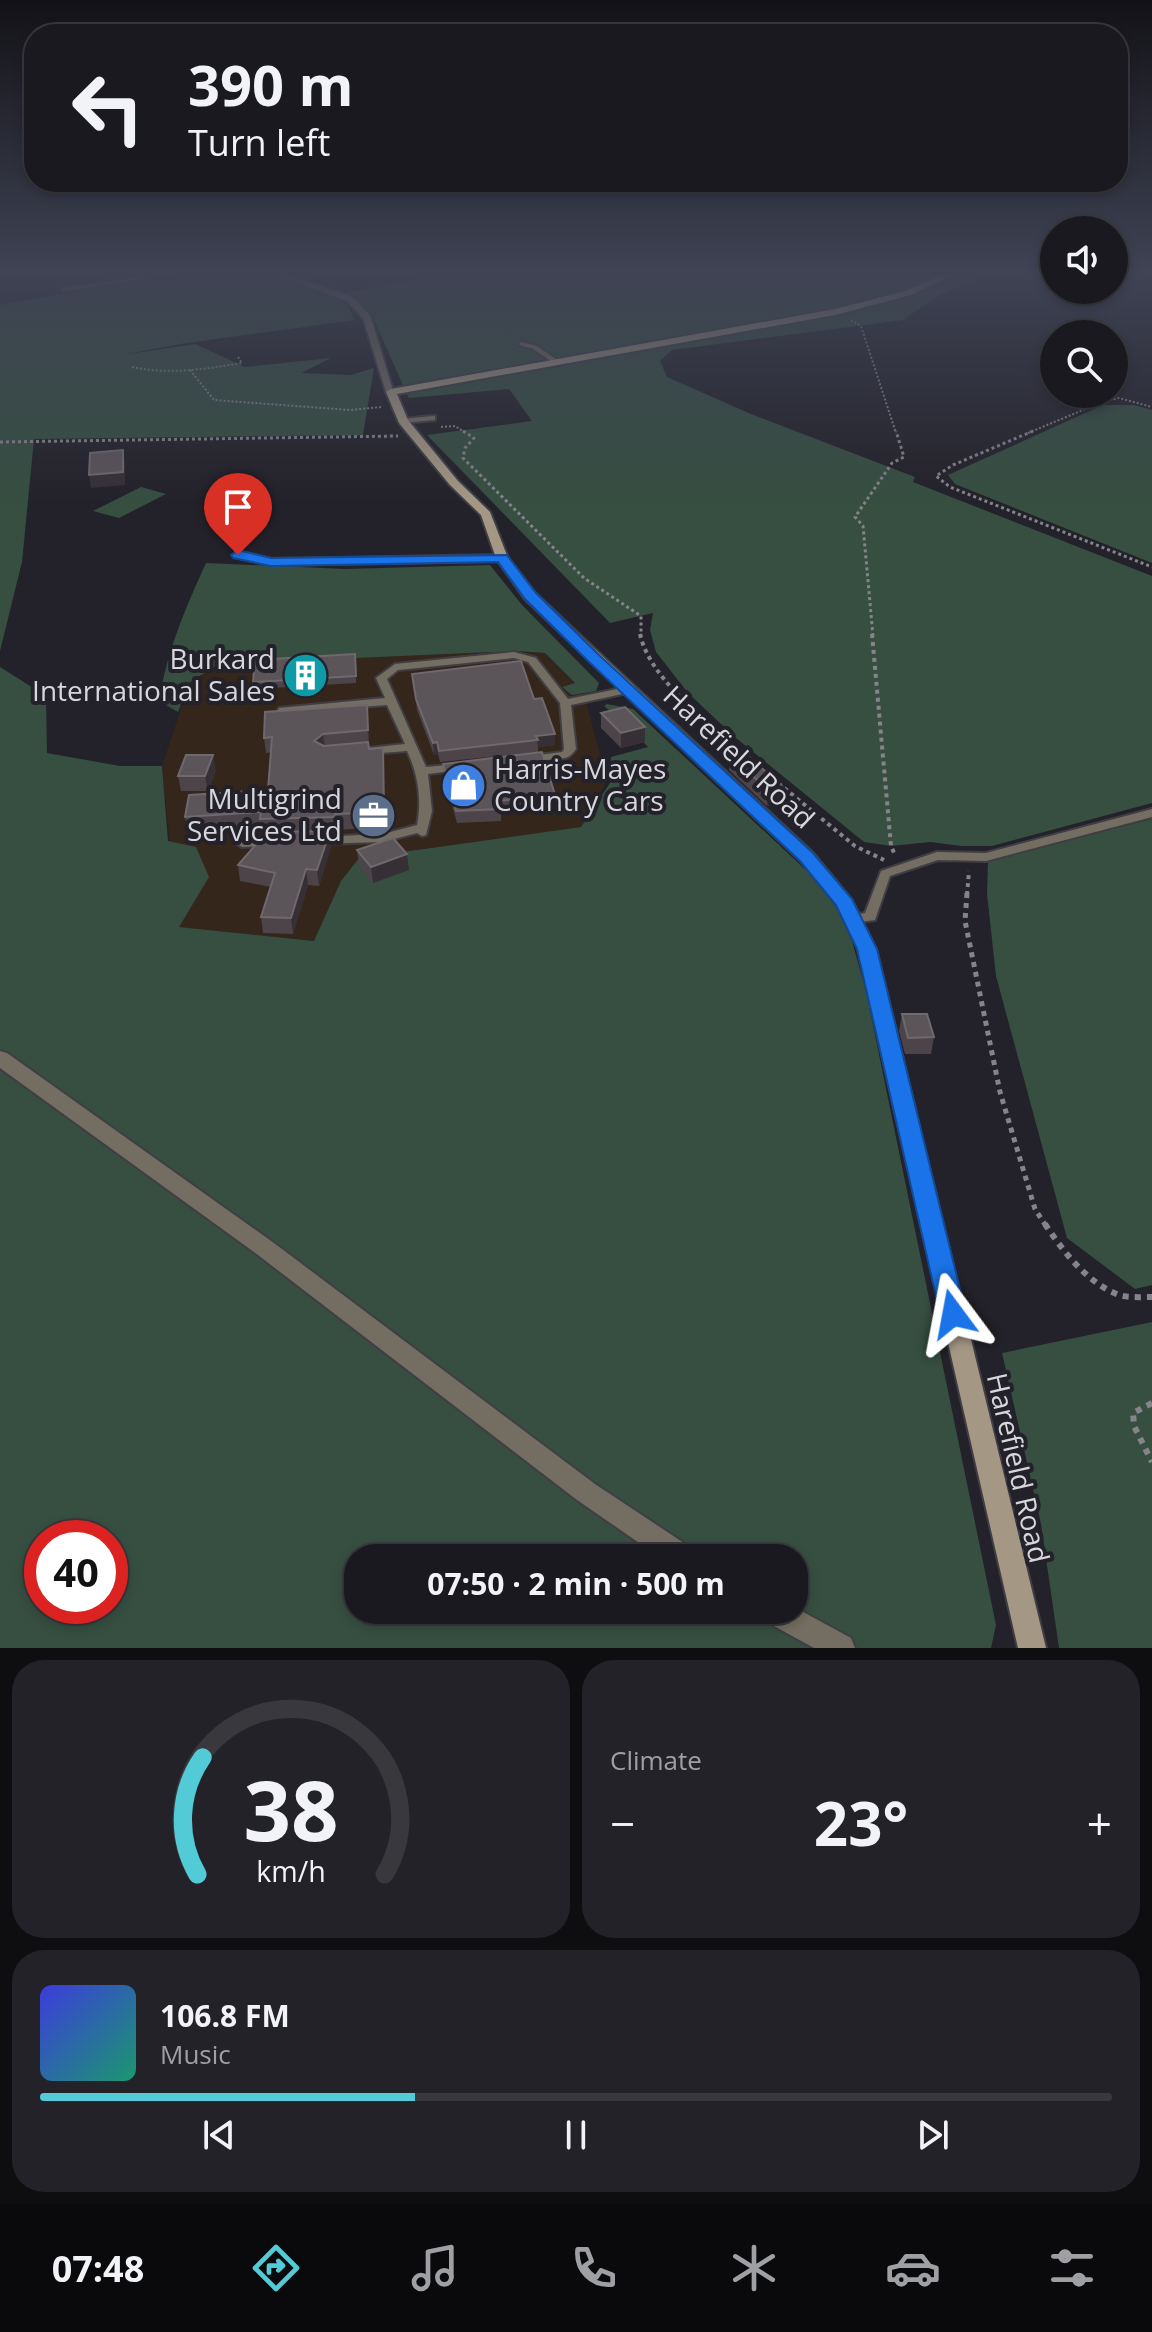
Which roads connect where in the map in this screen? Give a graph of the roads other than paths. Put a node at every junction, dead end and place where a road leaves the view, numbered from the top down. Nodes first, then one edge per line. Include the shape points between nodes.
1 (379, 351) edge
2 (540, 351) edge
3 (618, 351) edge
4 (556, 362) junction
5 (401, 413) junction
6 (432, 418) dead end
7 (238, 555) dead end
8 (502, 558) junction
9 (627, 690) junction
10 (391, 701) junction
11 (565, 703) junction
12 (283, 710) edge
13 (409, 747) junction
14 (353, 752) edge
15 (517, 761) edge
16 (470, 766) edge
17 (422, 771) junction
18 (1152, 813) edge
19 (289, 841) edge
20 (305, 841) edge
21 (242, 843) dead end
22 (852, 919) junction
23 (0, 1058) edge
24 (663, 1544) edge
25 (798, 1624) edge
26 (841, 1648) edge
27 (1032, 1648) edge

1 - 5 street
2 - 4 lane
3 - 4 street
4 - 5 street
5 - 6 lane
5 - 8 street, Harefield Road via 454,483 486,514
7 - 8 lane via 271,562
8 - 9 street, Harefield Road via 530,596
9 - 11 lane
9 - 22 street, Harefield Road via 807,857
10 - 11 lane via 381,678 395,667 514,655 532,660
10 - 12 lane
10 - 13 lane
11 - 15 lane via 570,749 565,755
13 - 14 lane
13 - 17 lane
16 - 17 lane
17 - 20 lane via 422,830 383,838
18 - 22 lane via 986,857 937,856 901,868 885,874 870,917
19 - 21 lane
22 - 27 street, Harefield Road via 867,949
23 - 24 street
25 - 26 street

